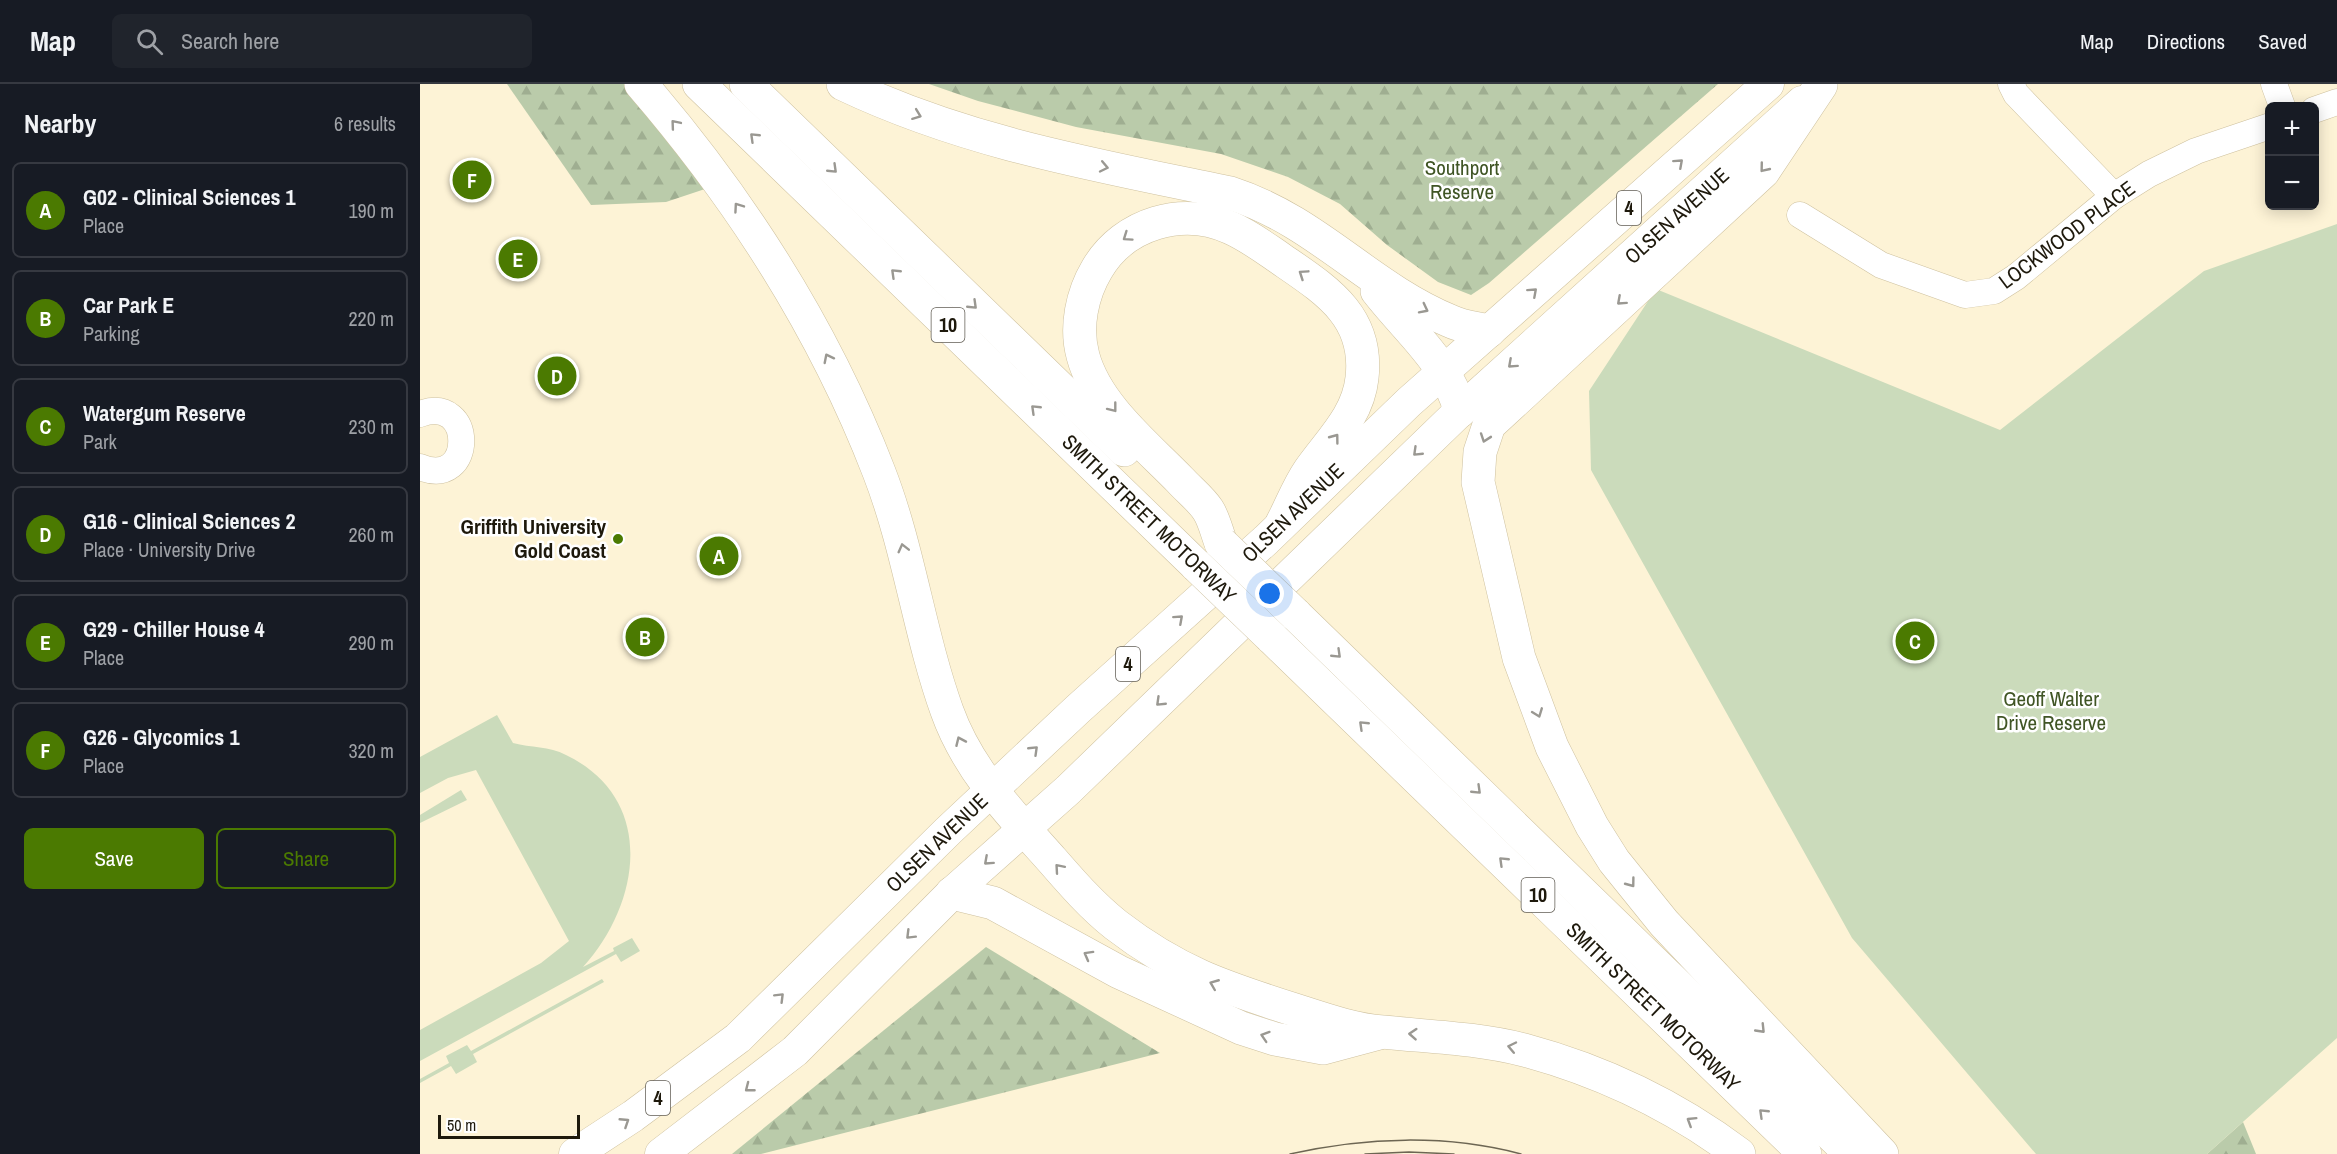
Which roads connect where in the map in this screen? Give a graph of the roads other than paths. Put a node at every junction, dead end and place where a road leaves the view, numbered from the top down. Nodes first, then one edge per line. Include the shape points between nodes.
1 (640, 84) edge
2 (699, 84) edge
3 (746, 84) edge
4 (843, 84) edge
5 (1768, 84) edge
6 (2011, 84) edge
7 (2274, 84) edge
8 (1821, 85) edge
9 (2281, 102) edge
10 (2337, 102) edge
11 (2319, 108) edge
12 (2265, 128) edge
13 (2114, 196) junction
14 (1800, 215) dead end
15 (1357, 266) junction
16 (1490, 331) junction
17 (1444, 371) junction
18 (1460, 411) junction
19 (420, 414) edge
20 (420, 467) edge
21 (1282, 523) junction
22 (1221, 543) junction
23 (992, 790) junction
24 (1024, 828) junction
25 (952, 893) junction
26 (1381, 1032) junction
27 (576, 1154) edge
28 (661, 1154) edge
29 (1739, 1154) edge
30 (1805, 1154) edge
31 (1851, 1154) edge
32 (1882, 1154) edge

23 -> 1 highway via 972,764 948,714 891,504 835,370 767,249 707,165
30 -> 2 highway, SMITH STREET MOTORWAY / 10, bridge
3 -> 22 highway, SMITH STREET MOTORWAY / 10
4 -> 15 highway via 915,115 1027,151 1260,202 1328,242
16 -> 5 main road, OLSEN AVENUE / 4
6 - 13 street via 2016,94
7 - 9 street
8 -> 18 main road, OLSEN AVENUE / 4
8 -> 32 highway via 1763,172 1489,425 1480,452 1478,482 1519,658 1552,747 1592,826 1614,861 1664,923
10 - 11 street
12 - 13 street, LOCKWOOD PLACE via 2196,151
13 - 14 street, LOCKWOOD PLACE via 2016,277 1994,291 1965,295 1881,264
15 -> 16 highway via 1427,311 1450,322
15 - 17 highway
16 - 17 main road, OLSEN AVENUE / 4
17 - 18 highway via 1455,390
17 - 21 main road, OLSEN AVENUE / 4
18 -> 24 main road, OLSEN AVENUE / 4
19 - 20 street via 433,411 450,417 462,437 459,454 451,464 435,470
21 -> 22 highway via 1308,472 1358,403 1362,378 1359,338 1336,300 1245,235 1209,221 1187,218 1156,223 1116,245 1092,277 1081,313 1083,357 1118,415 1208,509
23 -> 21 main road, OLSEN AVENUE / 4
22 -> 31 highway, SMITH STREET MOTORWAY / 10, bridge
23 - 24 highway
27 -> 23 main road, OLSEN AVENUE / 4 via 738,1038
24 -> 25 main road, OLSEN AVENUE / 4
26 -> 24 highway via 1327,1020 1195,976 1113,922 1069,880
26 -> 25 highway via 1323,1048 1241,1028 1119,972 993,903
25 -> 28 main road, OLSEN AVENUE / 4 via 795,1052
29 -> 26 highway via 1656,1101 1566,1063 1484,1042

